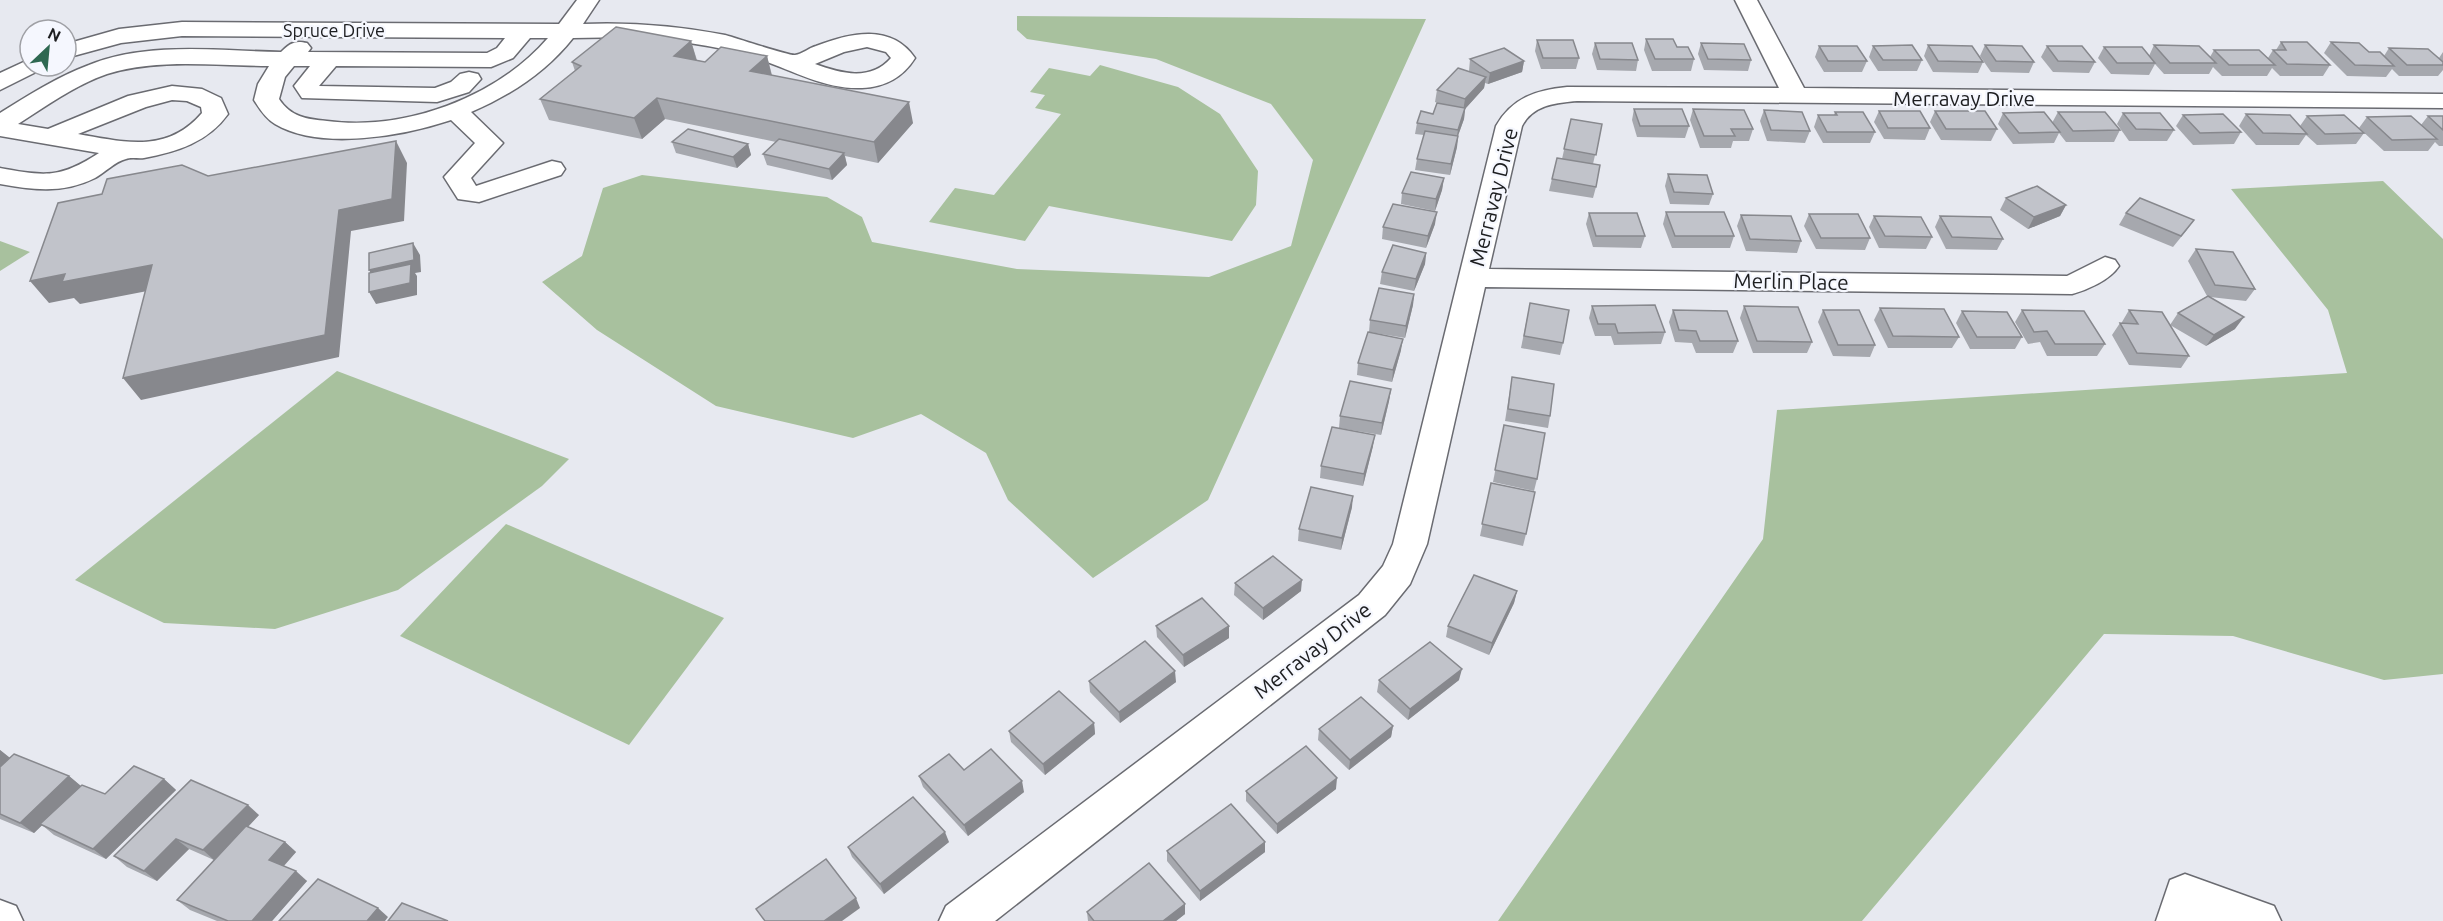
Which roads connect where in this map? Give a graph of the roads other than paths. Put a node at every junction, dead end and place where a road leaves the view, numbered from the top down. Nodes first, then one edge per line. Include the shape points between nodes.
1 (588, 0) edge
2 (1746, 0) edge
3 (318, 30) junction
4 (523, 31) junction
5 (567, 31) junction
6 (78, 48) edge
7 (289, 58) junction
8 (330, 58) junction
9 (491, 60) junction
10 (795, 64) dead end
11 (18, 73) edge
12 (0, 83) edge
13 (1796, 96) junction
14 (2443, 101) edge
15 (454, 110) junction
16 (0, 126) edge
17 (50, 137) junction
18 (122, 150) junction
19 (552, 169) dead end
20 (0, 176) edge
21 (2105, 266) dead end
22 (1472, 278) junction
23 (961, 921) edge
24 (2178, 921) edge
25 (2259, 921) edge

1 - 5 street
2 - 13 street
3 - 4 street, Spruce Drive
3 - 6 street, Spruce Drive via 162,30
3 - 7 street
4 - 5 street, Spruce Drive
4 - 9 street via 505,53
5 - 10 street, Spruce Drive via 624,28 667,32 747,48
5 - 15 street via 526,71
7 - 8 street
7 - 15 street via 268,83 266,99 278,116 300,125 362,131
7 - 16 street via 151,58 99,69 51,92
8 - 9 street
8 - 9 street via 306,86 311,93 437,95 460,87
11 - 12 street
13 - 14 street, Merravay Drive
13 - 22 street, Merravay Drive via 1556,95 1521,108 1509,126
15 - 19 street via 490,143 456,177 468,193 479,194
16 - 17 street
17 - 18 street
17 - 18 street via 165,94 184,92 212,103 214,114 207,125 184,140 154,150
18 - 20 street via 69,182 49,185
21 - 22 street, Merlin Place via 2072,285
22 - 23 street, Merravay Drive via 1410,544 1397,574 1372,605
24 - 25 street via 2185,894

